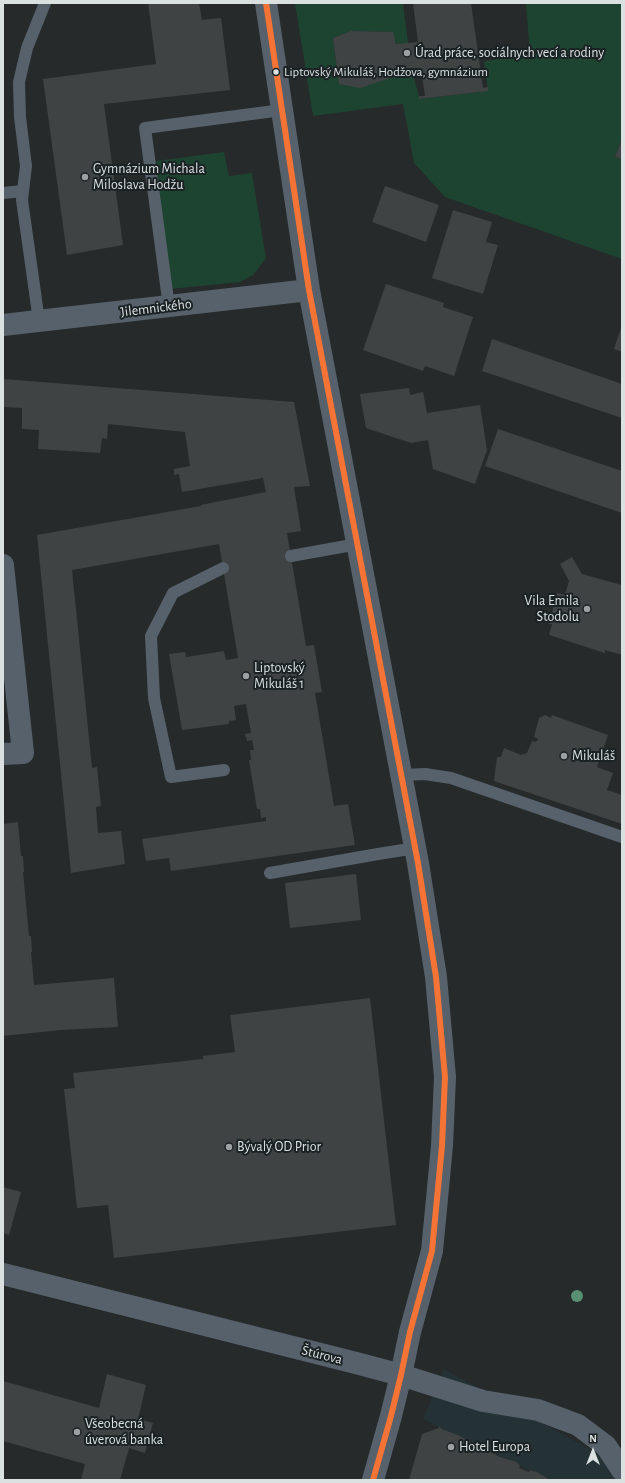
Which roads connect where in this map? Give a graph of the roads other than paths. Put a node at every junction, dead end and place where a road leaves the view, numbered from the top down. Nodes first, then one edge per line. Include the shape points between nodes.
1 (45, 3) edge
2 (266, 3) edge
3 (282, 110) junction
4 (23, 190) junction
5 (3, 193) edge
6 (309, 290) junction
7 (169, 307) junction
8 (39, 321) junction
9 (3, 325) edge
10 (358, 544) junction
11 (291, 556) dead end
12 (3, 565) edge
13 (223, 568) dead end
14 (3, 754) edge
15 (224, 770) dead end
16 (402, 775) junction
17 (622, 837) edge
18 (416, 848) junction
19 (270, 873) dead end
20 (3, 1274) edge
21 (401, 1376) junction
22 (622, 1470) edge
23 (373, 1480) edge

1 - 4 lane via 27,48 18,82 26,166
2 - 3 street
3 - 6 street
3 - 7 lane via 145,128
4 - 5 lane
4 - 8 lane via 22,200
6 - 7 street, Jilemnického
6 - 10 street
7 - 8 street, Jilemnického
8 - 9 street, Jilemnického
10 - 11 lane
10 - 16 street
12 - 14 street via 23,753
13 - 15 lane via 173,593 151,636 154,698 171,777
16 - 17 lane via 425,774 451,778
16 - 18 street
18 - 19 lane
18 - 21 street via 436,977 446,1077 432,1251
20 - 21 street, Štúrova
21 - 22 street, Štúrova via 483,1401 538,1410 578,1425 606,1446
21 - 23 street

